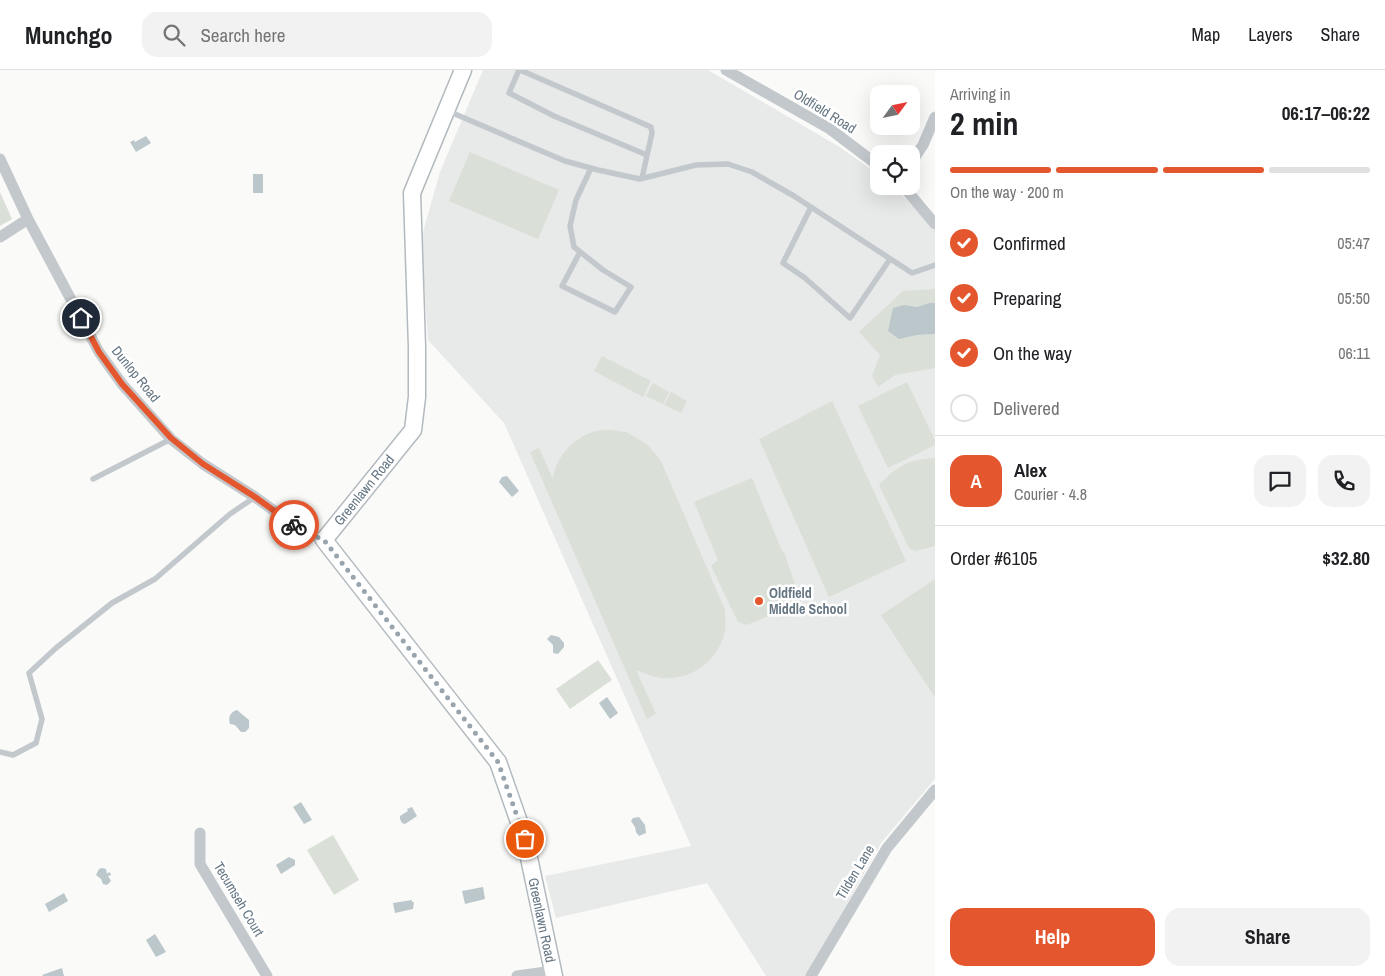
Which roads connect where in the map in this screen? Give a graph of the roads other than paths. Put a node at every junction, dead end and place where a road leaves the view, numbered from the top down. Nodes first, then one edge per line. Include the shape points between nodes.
1 (463, 70) edge
2 (520, 70) edge
3 (726, 70) edge
4 (446, 111) junction
5 (935, 117) edge
6 (920, 150) edge
7 (647, 155) junction
8 (0, 159) edge
9 (870, 159) edge
10 (591, 168) junction
11 (642, 178) junction
12 (911, 195) edge
13 (811, 207) junction
14 (28, 220) junction
15 (935, 224) edge
16 (0, 237) edge
17 (580, 252) junction
18 (890, 259) junction
19 (935, 265) edge
20 (171, 438) junction
21 (93, 479) dead end
22 (255, 497) junction
23 (324, 540) junction
24 (0, 752) edge
25 (935, 790) edge
26 (200, 833) dead end
27 (553, 974) edge
28 (268, 976) edge
29 (517, 976) edge
30 (811, 976) edge

1 - 4 main road, Greenlawn Road
2 - 7 lane via 651,127
2 - 7 lane via 509,94
3 - 9 street, Oldfield Road via 830,129
4 - 10 lane via 565,161
4 - 23 main road, Greenlawn Road via 412,193 417,347 413,430
5 - 6 street
7 - 11 lane
8 - 14 street, Dunlop Road
10 - 11 lane
10 - 17 lane via 576,200 570,226 574,247
11 - 13 lane via 696,166 728,164 752,172
12 - 15 street
13 - 18 lane
13 - 18 lane via 783,263 850,318
14 - 16 street
14 - 20 street, Dunlop Road via 99,352 122,384
17 - 17 lane via 631,287 615,312 562,286
18 - 19 lane via 912,273
20 - 21 lane
20 - 22 street, Dunlop Road via 203,464
22 - 23 street, Dunlop Road via 298,528
22 - 24 lane via 230,514 155,579 112,603 29,673 42,719 36,743 13,755
23 - 27 main road, Greenlawn Road via 498,762 525,839
25 - 30 street, Tilden Lane via 887,848
26 - 28 street, Tecumseh Court via 200,864
27 - 29 street

